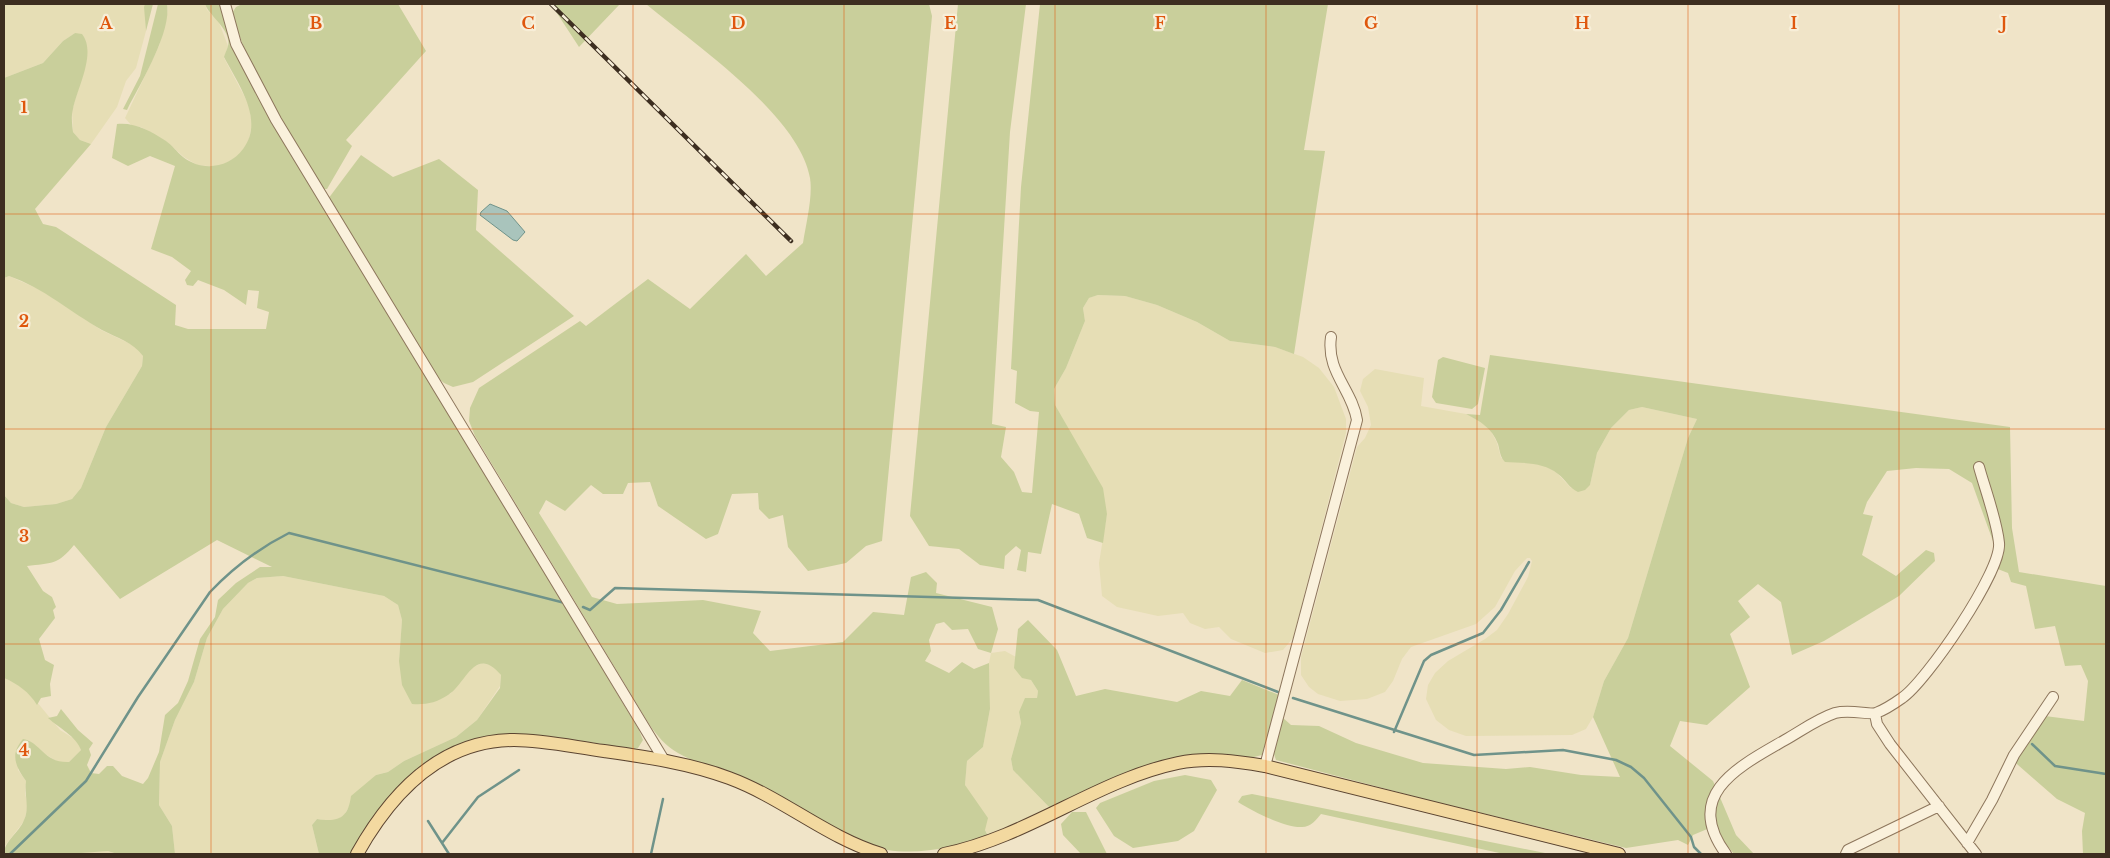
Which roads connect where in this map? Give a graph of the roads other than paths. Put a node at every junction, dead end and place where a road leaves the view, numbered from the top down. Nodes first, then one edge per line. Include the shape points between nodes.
1 (225, 4) edge
2 (1331, 337) dead end
3 (1979, 467) dead end
4 (2053, 697) dead end
5 (1874, 714) junction
6 (664, 760) junction
7 (1264, 766) junction
8 (1939, 806) junction
9 (1967, 843) junction
10 (357, 854) edge
11 (881, 854) edge
12 (944, 854) edge
13 (1619, 854) edge
14 (1726, 854) edge
15 (1846, 854) edge
16 (1976, 854) edge

1 - 6 street via 236,44 276,120
2 - 7 street via 1332,363 1354,406 1357,420
3 - 5 street via 2000,544 1992,570 1976,601 1910,692
4 - 9 street via 2014,755
5 - 8 street via 1890,744
5 - 14 street via 1849,710 1818,720 1755,756 1725,780 1711,805 1711,820 1712,833
6 - 10 main road via 547,743 513,740 482,743 454,753 407,785 387,807
6 - 11 main road via 730,778 830,834
7 - 12 main road via 1206,760 1178,763 1116,785 990,842
7 - 13 main road
8 - 9 street
8 - 15 street via 1848,850
9 - 16 street

